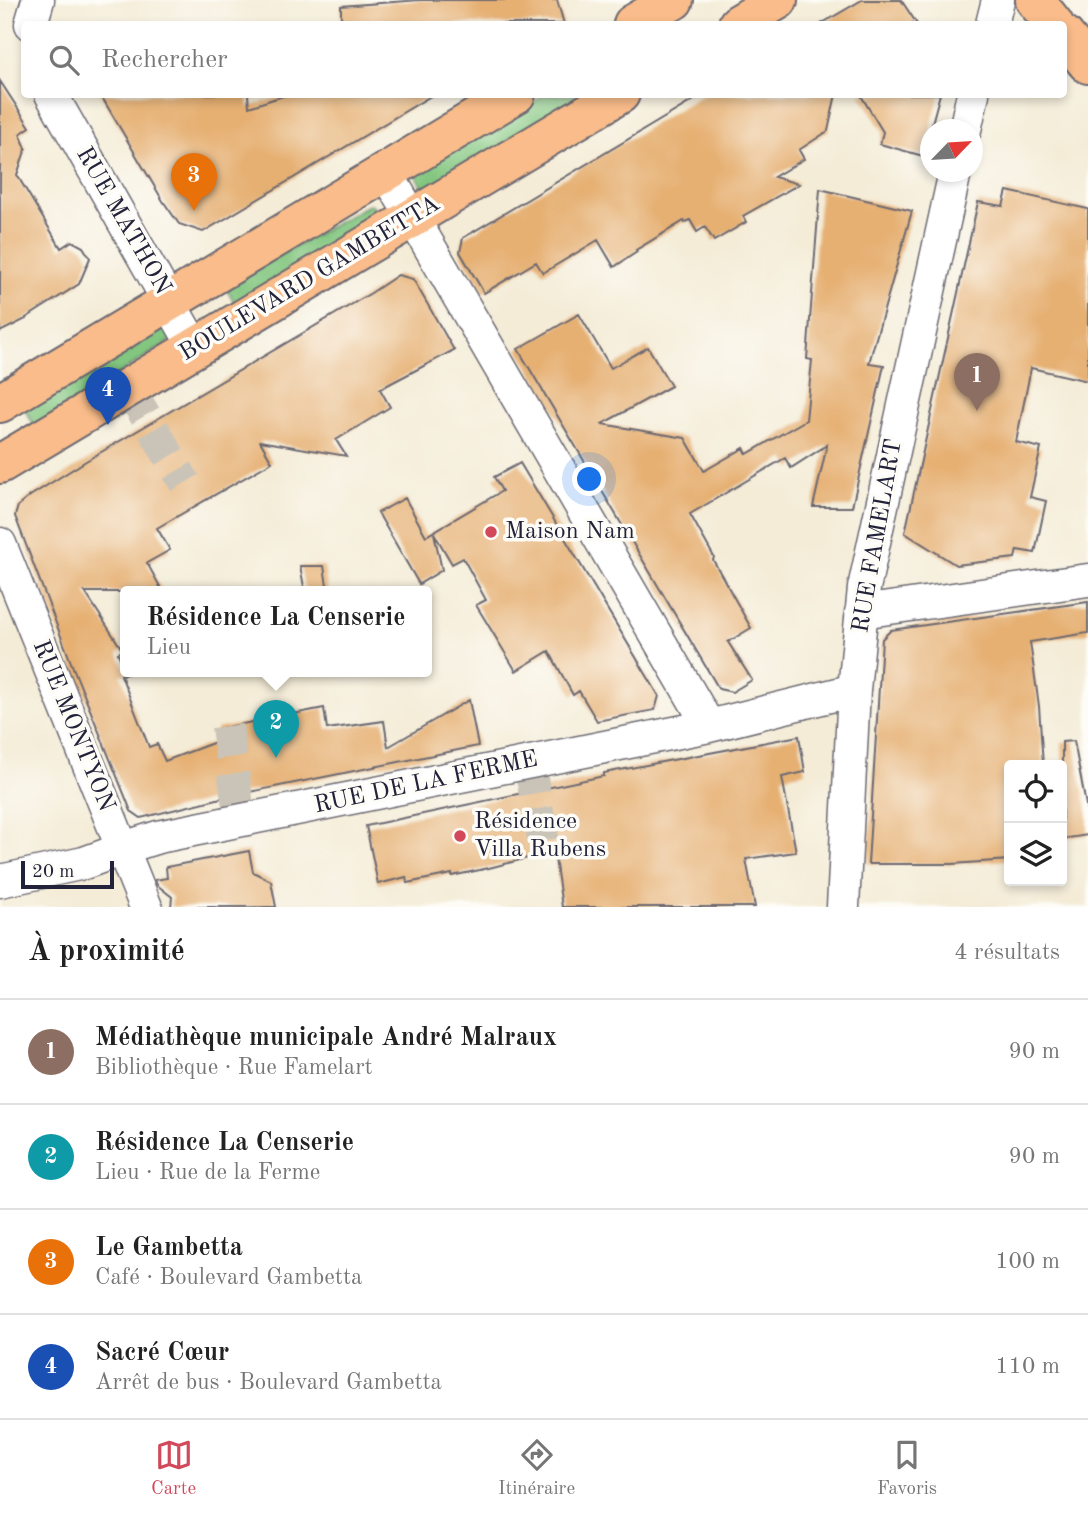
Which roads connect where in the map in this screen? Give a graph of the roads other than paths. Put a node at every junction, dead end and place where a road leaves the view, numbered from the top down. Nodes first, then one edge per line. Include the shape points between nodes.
1 (38, 0) edge
2 (778, 0) edge
3 (998, 0) edge
4 (1035, 0) edge
5 (32, 21) edge
6 (743, 21) edge
7 (993, 21) edge
8 (1052, 21) edge
9 (1067, 40) edge
10 (1088, 64) edge
11 (53, 98) edge
12 (509, 98) edge
13 (613, 98) edge
14 (972, 98) edge
15 (967, 119) edge
16 (386, 172) junction
17 (953, 182) edge
18 (413, 219) junction
19 (169, 302) junction
20 (195, 348) junction
21 (0, 403) edge
22 (0, 464) edge
23 (0, 544) edge
24 (1088, 580) edge
25 (861, 612) junction
26 (855, 690) junction
27 (709, 726) junction
28 (123, 849) junction
29 (0, 881) edge
30 (146, 907) edge
31 (843, 907) edge

1 - 5 street
2 - 6 main road
3 - 7 street
4 - 8 main road
9 - 10 main road
11 - 19 street, RUE MATHON
12 - 16 main road
13 - 18 main road, BOULEVARD GAMBETTA
14 - 15 street
16 - 18 street
16 - 19 main road
17 - 25 street, RUE FAMELART
18 - 20 main road, BOULEVARD GAMBETTA
18 - 27 street
19 - 20 street, RUE MATHON
19 - 21 main road
20 - 22 main road, BOULEVARD GAMBETTA
23 - 28 street, RUE MONTYON
24 - 25 street
25 - 26 street, RUE FAMELART
26 - 27 street, RUE DE LA FERME
26 - 31 street, RUE FAMELART
27 - 28 street, RUE DE LA FERME via 158,837
28 - 29 street, RUE DE LA FERME via 84,863
28 - 30 street, RUE MONTYON

